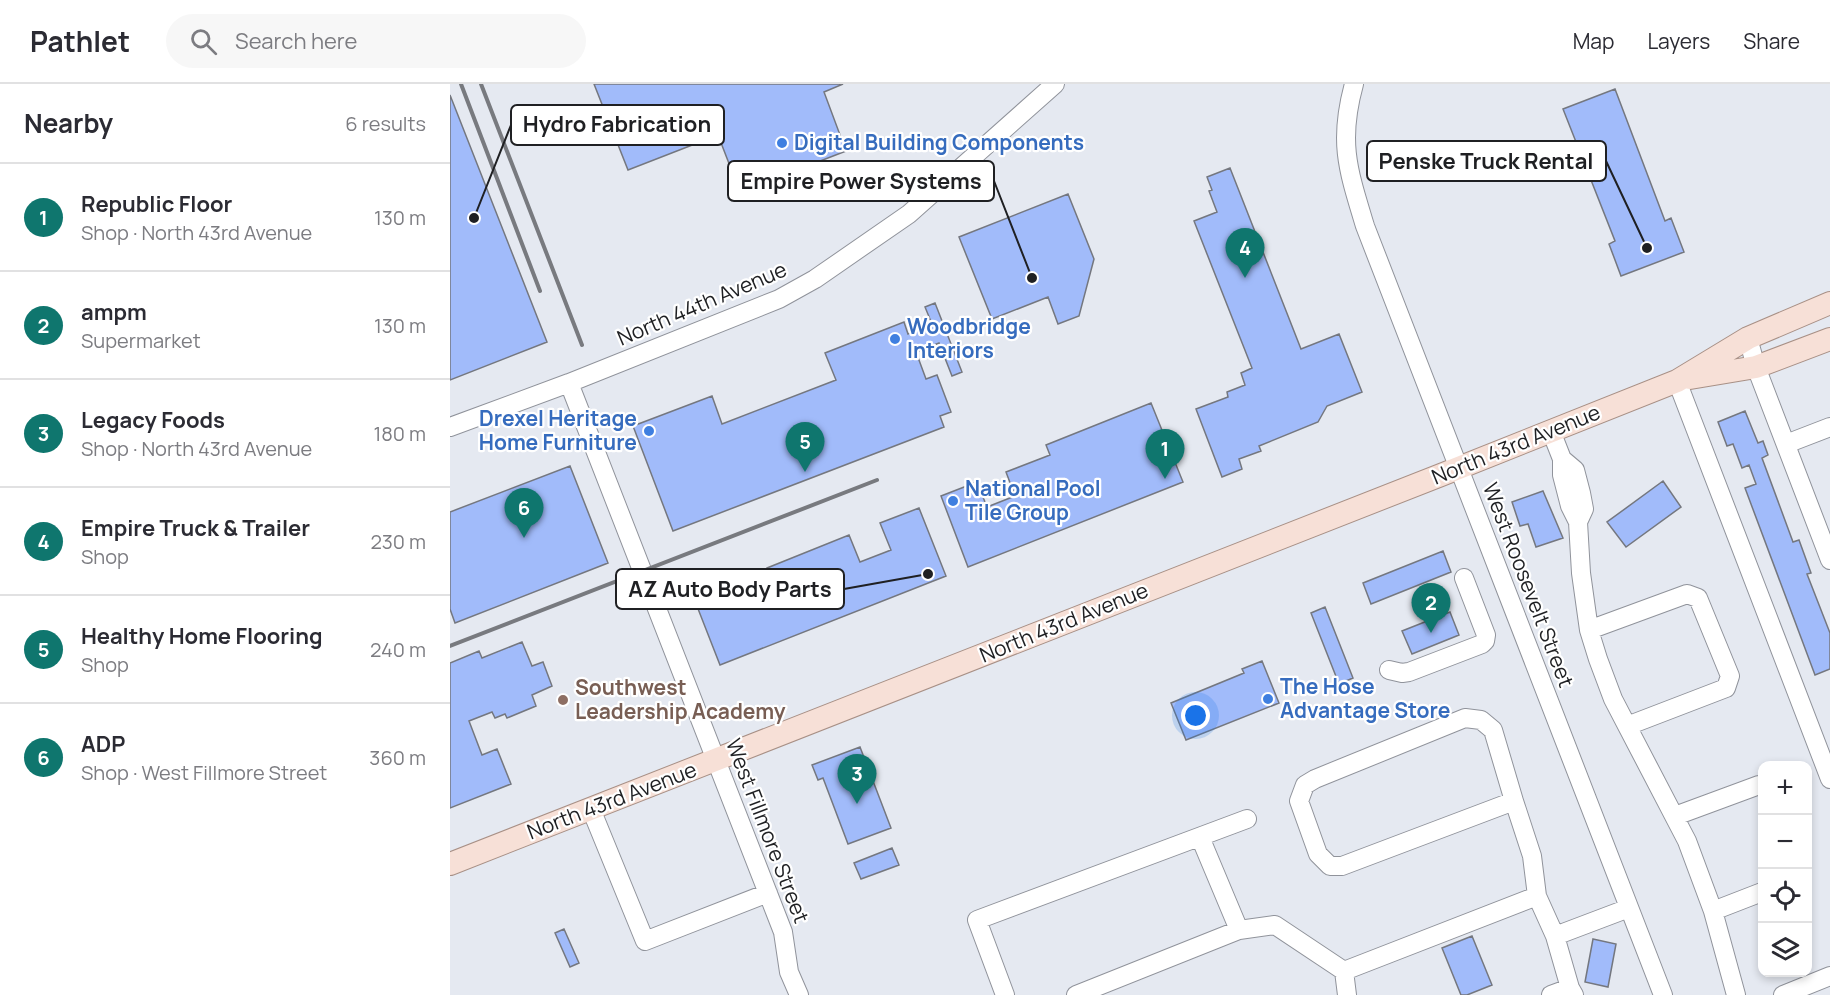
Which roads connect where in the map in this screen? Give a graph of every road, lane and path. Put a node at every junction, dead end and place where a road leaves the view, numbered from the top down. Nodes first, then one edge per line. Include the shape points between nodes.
1 (1055, 84) edge
2 (1354, 84) edge
3 (1830, 303) edge
4 (1748, 338) junction
5 (1830, 339) edge
6 (1756, 367) junction
7 (1677, 381) junction
8 (569, 383) junction
9 (450, 427) edge
10 (1830, 427) edge
11 (1551, 431) junction
12 (1786, 444) junction
13 (1458, 468) junction
14 (1830, 560) edge
15 (1464, 578) dead end
16 (1589, 630) junction
17 (1389, 670) dead end
18 (1627, 726) junction
19 (715, 760) junction
20 (1830, 779) edge
21 (1758, 785) edge
22 (1514, 801) junction
23 (591, 809) junction
24 (1675, 816) junction
25 (1247, 819) dead end
26 (1200, 837) junction
27 (450, 864) edge
28 (768, 893) junction
29 (1758, 894) edge
30 (1537, 896) junction
31 (1629, 908) junction
32 (1713, 911) junction
33 (1239, 930) junction
34 (1555, 936) junction
35 (1344, 971) junction
36 (1830, 976) edge
37 (1572, 991) edge
38 (799, 995) edge
39 (1005, 995) edge
40 (1076, 995) edge
41 (1347, 995) edge
42 (1551, 995) edge
43 (1663, 995) edge
44 (1736, 995) edge
45 (1783, 995) edge

1 - 8 street, North 44th Avenue via 909,214 815,279 778,299
2 - 13 street, West Roosevelt Street via 1346,112 1349,174 1365,226
3 - 4 main road, North 43rd Avenue
4 - 6 street
4 - 7 main road, North 43rd Avenue
5 - 6 main road, North 43rd Avenue
6 - 7 main road, North 43rd Avenue
6 - 12 street
7 - 11 main road, North 43rd Avenue
7 - 20 street
8 - 9 street, North 44th Avenue
8 - 19 street, West Fillmore Street
10 - 12 street
11 - 13 main road, North 43rd Avenue
11 - 16 street via 1562,459 1575,470 1581,493 1584,509 1578,522
12 - 14 street
13 - 19 main road, North 43rd Avenue
13 - 31 street, West Roosevelt Street
15 - 17 street via 1485,641 1409,672
16 - 18 street via 1613,699
16 - 18 street via 1687,594 1698,598 1730,676 1726,688
18 - 24 street
19 - 23 main road, North 43rd Avenue
19 - 28 street, West Fillmore Street
21 - 24 street
22 - 22 street via 1493,730 1481,720 1465,718 1315,779 1305,786 1299,801 1318,854 1330,866 1342,866
22 - 30 street via 1532,856
23 - 27 main road, North 43rd Avenue
23 - 28 street via 645,941
24 - 32 street
25 - 26 street
26 - 33 street
26 - 39 street via 977,920
28 - 38 street, West Fillmore Street via 783,932 789,972
29 - 32 street
30 - 34 street
30 - 35 street
31 - 34 street
31 - 43 street, West Roosevelt Street
32 - 44 street
33 - 35 street via 1275,925
33 - 40 street
34 - 37 street
35 - 41 street
36 - 45 street
37 - 42 street

